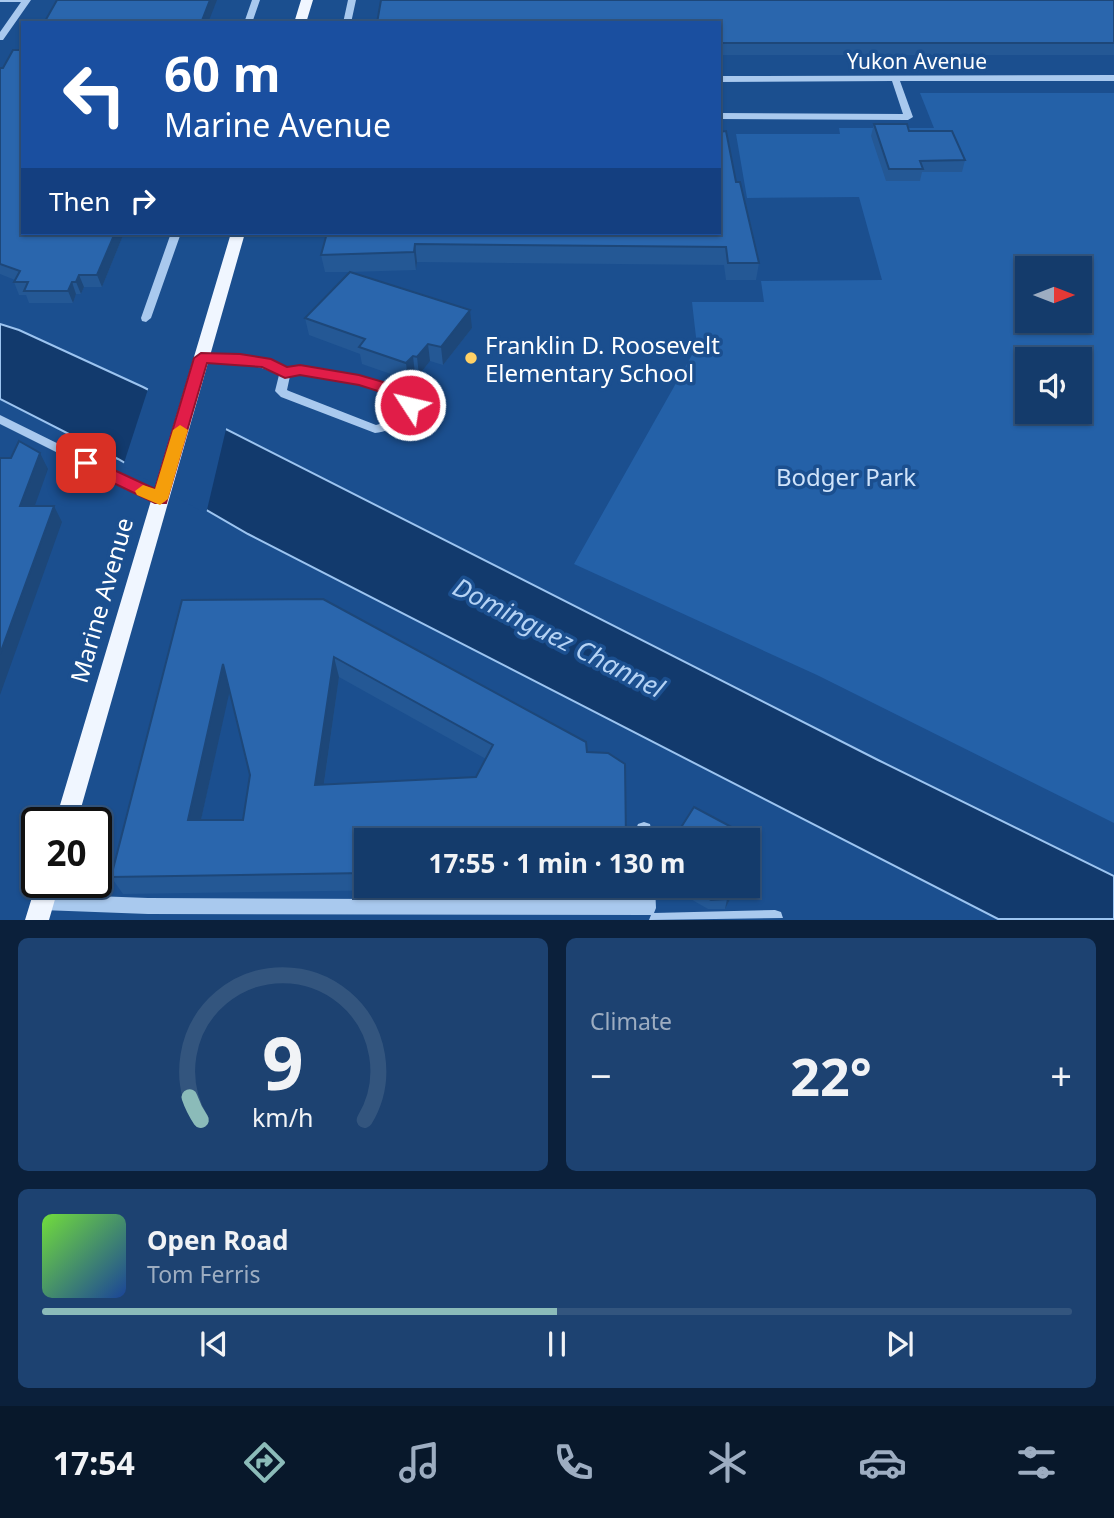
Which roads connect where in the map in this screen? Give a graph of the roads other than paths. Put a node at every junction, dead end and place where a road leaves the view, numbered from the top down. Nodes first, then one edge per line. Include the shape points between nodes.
1 (0, 0) edge
2 (27, 0) edge
3 (256, 0) edge
4 (306, 0) edge
5 (352, 0) edge
6 (249, 21) edge
7 (301, 21) edge
8 (347, 21) edge
9 (0, 38) edge
10 (895, 78) junction
11 (1114, 78) edge
12 (721, 79) edge
13 (721, 116) edge
14 (175, 235) edge
15 (237, 235) edge
16 (146, 318) dead end
17 (201, 358) junction
18 (285, 373) junction
19 (0, 419) edge
20 (161, 497) junction
21 (70, 807) edge
22 (648, 898) edge
23 (43, 901) edge
24 (775, 918) dead end
25 (657, 919) edge

1 - 2 street
2 - 9 street
3 - 6 street
4 - 7 main road
5 - 8 street
10 - 11 street, Yukon Avenue
10 - 12 street, Yukon Avenue
10 - 13 lane via 908,117
14 - 16 street
15 - 17 main road, Marine Avenue
17 - 18 street via 265,363
17 - 20 main road, Marine Avenue
18 - 18 street via 281,391 285,394 375,429 387,428 410,405 406,394 359,380 300,370
19 - 20 street
20 - 21 main road, Marine Avenue
22 - 23 street via 649,908 162,906
24 - 25 street

